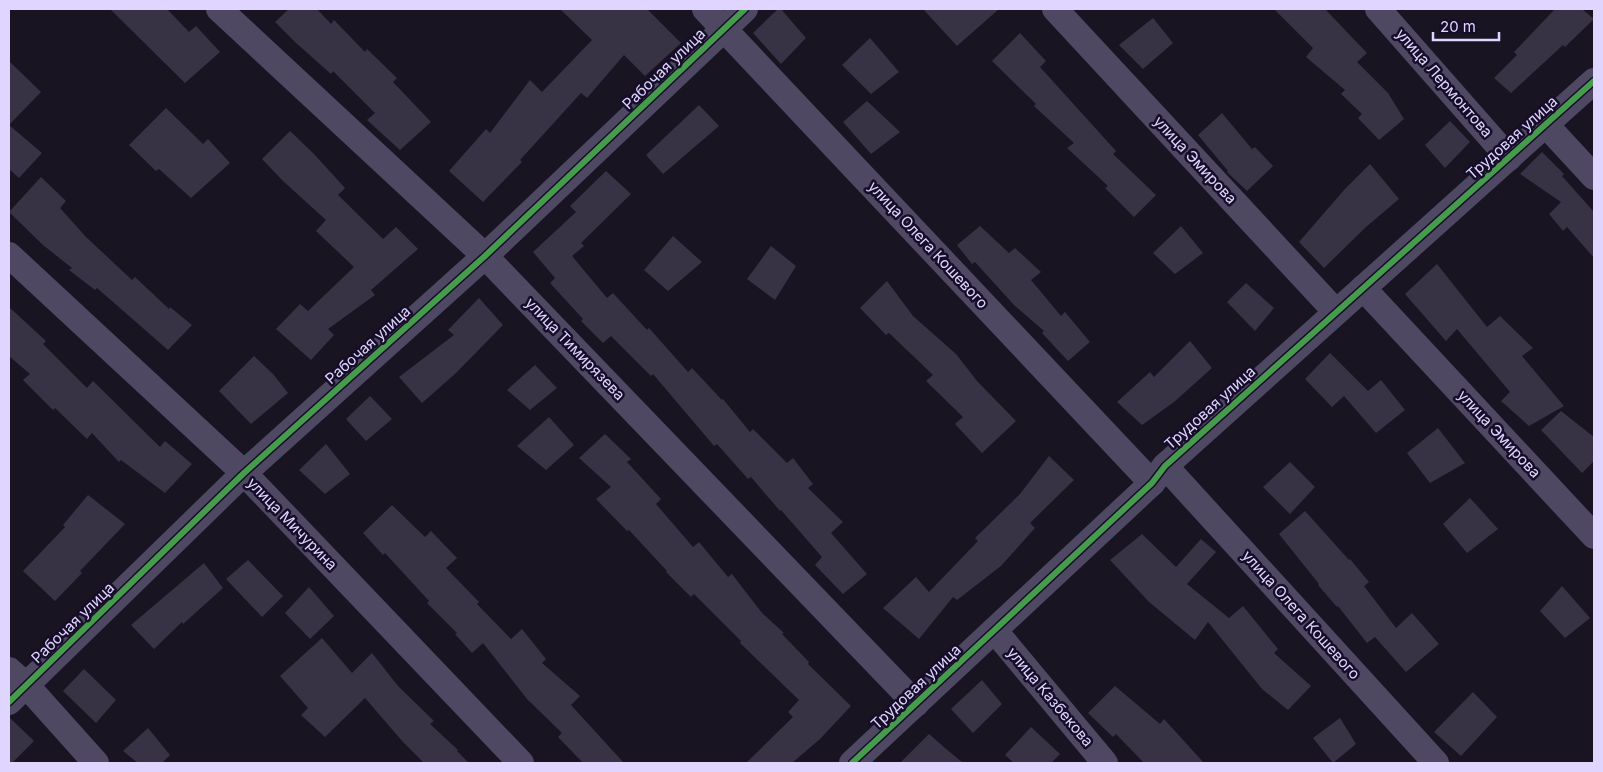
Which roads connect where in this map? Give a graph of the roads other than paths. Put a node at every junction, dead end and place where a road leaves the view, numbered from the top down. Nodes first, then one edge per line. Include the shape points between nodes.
1 (219, 9) edge
2 (704, 9) edge
3 (746, 9) edge
4 (1055, 9) edge
5 (1378, 9) edge
6 (724, 29) junction
7 (1594, 81) edge
8 (1546, 125) junction
9 (1509, 158) junction
10 (1594, 177) edge
11 (9, 255) edge
12 (485, 256) junction
13 (1363, 288) junction
14 (1336, 312) junction
15 (244, 473) junction
16 (1158, 474) junction
17 (1594, 536) edge
18 (995, 631) junction
19 (15, 686) edge
20 (916, 704) junction
21 (96, 763) edge
22 (521, 763) edge
23 (852, 763) edge
24 (1105, 763) edge
25 (1436, 763) edge

1 - 12 street, улица Тимирязева
2 - 6 street, улица Олега Кошевого
3 - 6 street, Рабочая улица
4 - 14 street, улица Эмирова
5 - 9 street, улица Лермонтова
6 - 12 street, Рабочая улица
6 - 16 street, улица Олега Кошевого
7 - 8 street, Трудовая улица
8 - 9 street, Трудовая улица
8 - 10 street
9 - 13 street, Трудовая улица
11 - 15 street, улица Мичурина
12 - 15 street, Рабочая улица
12 - 20 street, улица Тимирязева
13 - 14 street, Трудовая улица
13 - 17 street, улица Эмирова
14 - 16 street, Трудовая улица
15 - 19 street, Рабочая улица
15 - 22 street, улица Мичурина
16 - 18 street, Трудовая улица
16 - 25 street, улица Олега Кошевого
18 - 20 street, Трудовая улица
18 - 24 street, улица Казбекова
19 - 21 street
20 - 23 street, Трудовая улица

